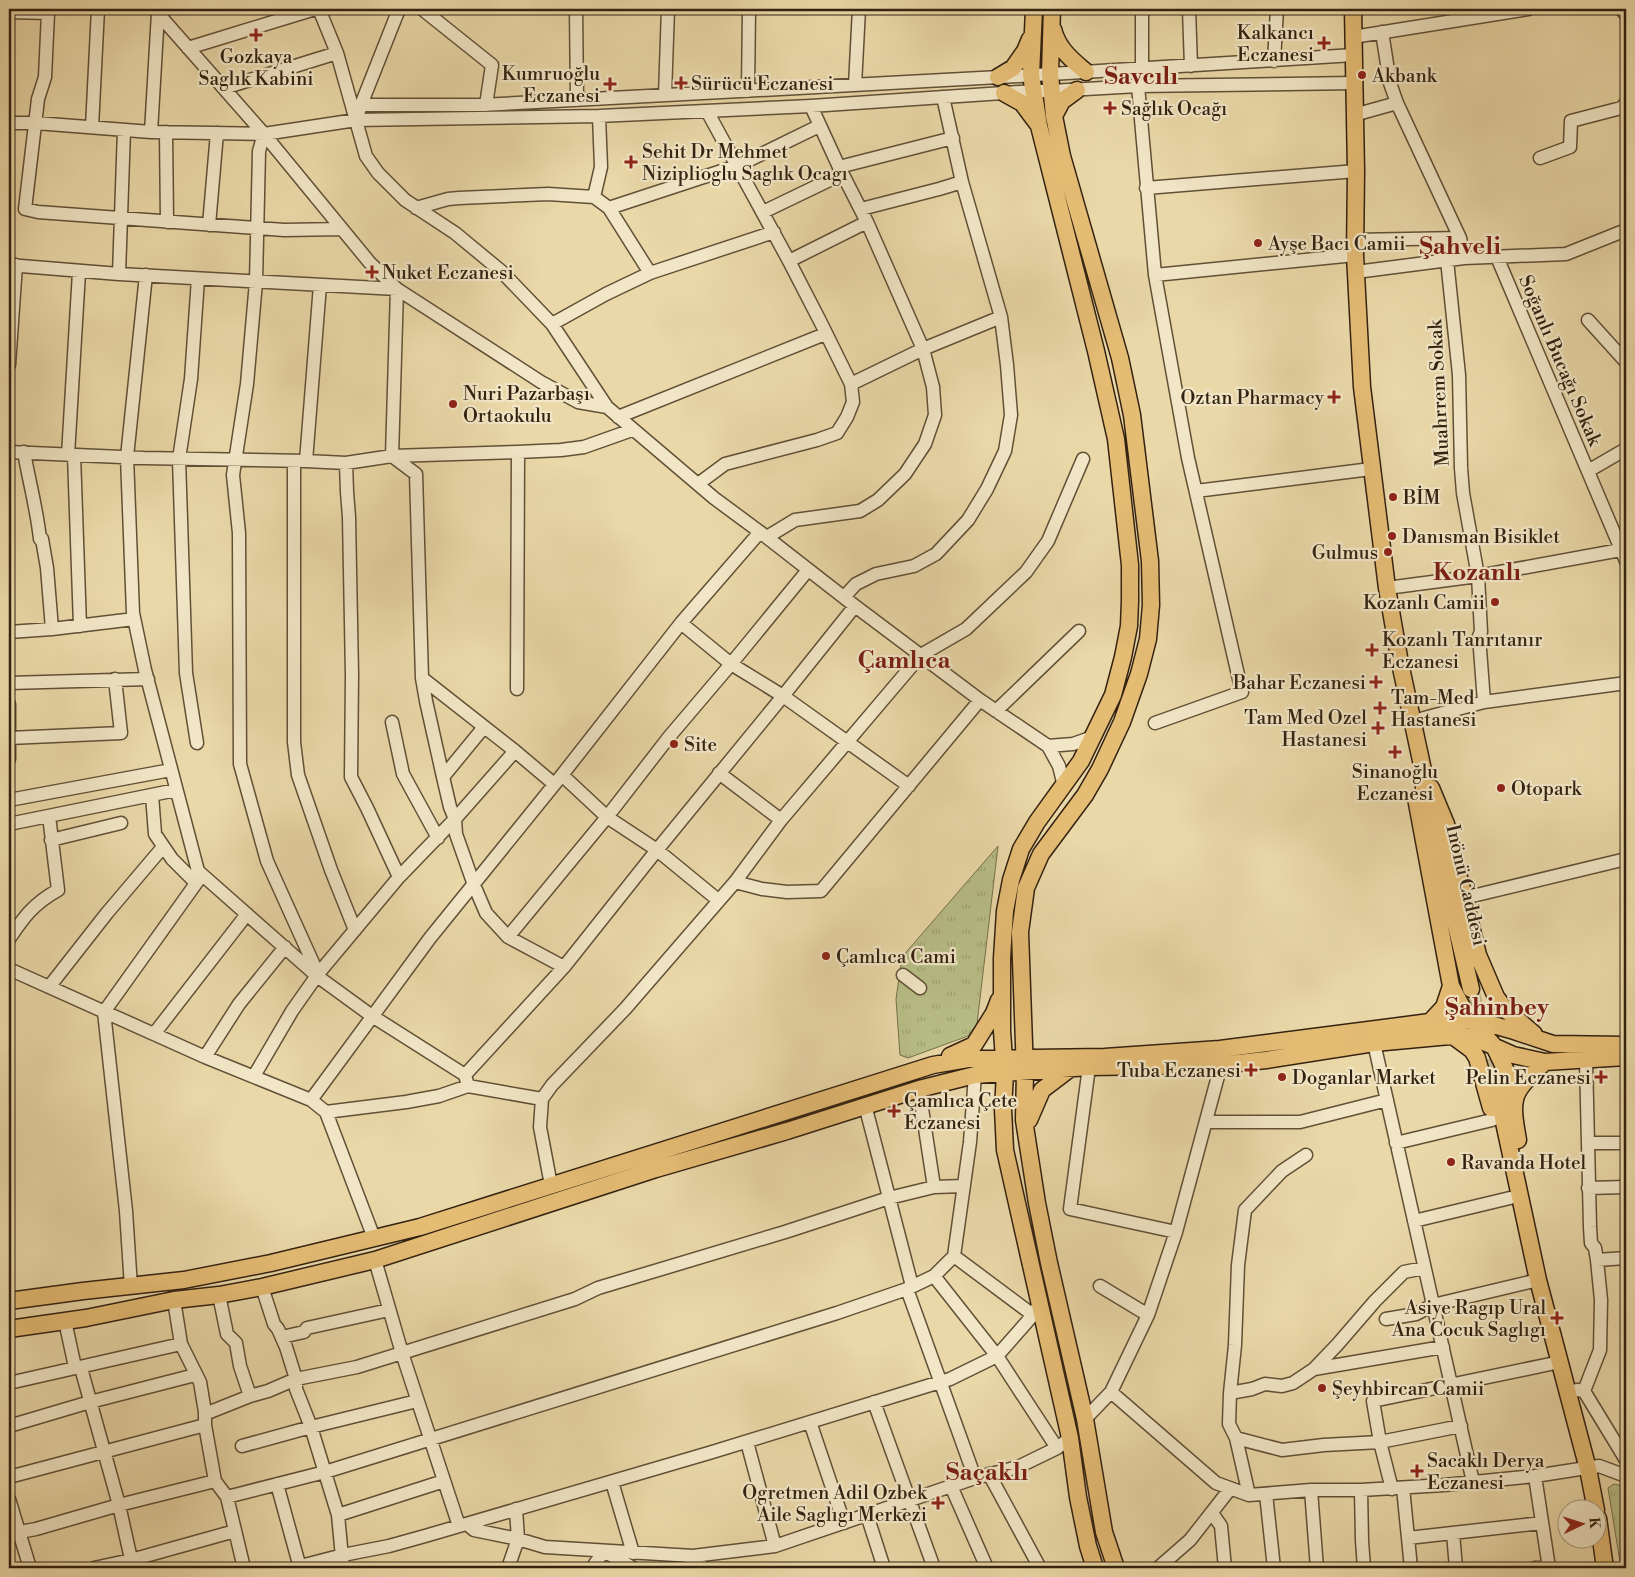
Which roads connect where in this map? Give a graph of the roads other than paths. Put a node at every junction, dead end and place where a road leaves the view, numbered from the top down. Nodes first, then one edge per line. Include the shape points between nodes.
1 (98, 9) edge
2 (315, 9) edge
3 (320, 9) edge
4 (399, 9) edge
5 (422, 9) edge
6 (576, 9) edge
7 (668, 9) edge
8 (749, 9) edge
9 (859, 9) edge
10 (1034, 9) edge
11 (1142, 9) edge
12 (1189, 9) edge
13 (1278, 9) edge
14 (1345, 9) edge
15 (1353, 9) edge
16 (1519, 9) edge
17 (1622, 9) edge
18 (48, 11) edge
19 (156, 11) edge
20 (9, 12) edge
21 (1626, 15) edge
22 (1052, 16) edge
23 (1033, 32) junction
24 (1382, 32) junction
25 (1353, 37) junction
26 (188, 48) junction
27 (337, 53) junction
28 (1349, 55) junction
29 (1274, 61) junction
30 (1191, 66) junction
31 (1142, 69) junction
32 (1086, 72) junction
33 (1050, 74) junction
34 (998, 77) junction
35 (1033, 83) junction
36 (1351, 83) junction
37 (855, 85) junction
38 (1138, 86) junction
39 (224, 88) junction
40 (1078, 90) junction
41 (748, 91) junction
42 (1051, 91) junction
43 (1004, 93) junction
44 (665, 95) junction
45 (943, 97) junction
46 (578, 100) junction
47 (1397, 103) junction
48 (1626, 103) edge
49 (361, 105) junction
50 (486, 105) junction
51 (811, 106) junction
52 (707, 111) junction
53 (1354, 115) junction
54 (598, 116) junction
55 (1054, 116) junction
56 (356, 120) junction
57 (9, 122) edge
58 (36, 123) junction
59 (819, 126) junction
60 (1038, 126) junction
61 (92, 127) junction
62 (124, 130) junction
63 (151, 132) junction
64 (166, 132) junction
65 (217, 133) junction
66 (264, 134) junction
67 (953, 138) junction
68 (1540, 158) dead end
69 (737, 166) junction
70 (840, 170) junction
71 (1351, 171) junction
72 (962, 182) junction
73 (1146, 188) junction
74 (594, 197) junction
75 (416, 208) junction
76 (609, 208) junction
77 (861, 209) junction
78 (763, 212) junction
79 (122, 218) junction
80 (167, 222) junction
81 (867, 222) junction
82 (209, 225) junction
83 (257, 228) junction
84 (342, 229) junction
85 (1626, 230) edge
86 (774, 232) junction
87 (1460, 238) junction
88 (1352, 250) junction
89 (1497, 257) junction
90 (1464, 258) junction
91 (1447, 260) junction
92 (789, 261) junction
93 (12, 265) edge
94 (80, 272) junction
95 (1356, 272) junction
96 (650, 273) junction
97 (119, 274) junction
98 (146, 275) junction
99 (1155, 275) junction
100 (198, 279) junction
101 (256, 282) junction
102 (320, 285) junction
103 (397, 290) junction
104 (1001, 316) junction
105 (1588, 320) dead end
106 (552, 324) junction
107 (825, 334) junction
108 (923, 349) junction
109 (1626, 362) edge
110 (9, 365) edge
111 (851, 384) junction
112 (607, 407) junction
113 (618, 417) junction
114 (632, 430) junction
115 (1626, 449) edge
116 (9, 452) edge
117 (24, 452) junction
118 (518, 452) junction
119 (71, 455) junction
120 (392, 456) junction
121 (127, 457) junction
122 (179, 459) junction
123 (1083, 459) dead end
124 (234, 460) junction
125 (300, 461) junction
126 (346, 463) junction
127 (1363, 470) junction
128 (1588, 471) junction
129 (698, 484) junction
130 (1196, 491) junction
131 (764, 534) junction
132 (1625, 553) edge
133 (808, 570) junction
134 (1478, 576) junction
135 (1387, 588) junction
136 (844, 597) junction
137 (855, 606) junction
138 (134, 619) junction
139 (681, 622) junction
140 (80, 626) junction
141 (52, 629) junction
142 (1079, 631) dead end
143 (9, 632) edge
144 (921, 655) junction
145 (731, 664) junction
146 (422, 678) junction
147 (115, 679) junction
148 (148, 679) junction
149 (9, 683) edge
150 (1626, 683) edge
151 (518, 688) dead end
152 (784, 696) junction
153 (980, 700) junction
154 (1484, 702) junction
155 (9, 704) edge
156 (996, 711) junction
157 (1413, 721) junction
158 (392, 722) dead end
159 (1156, 723) dead end
160 (484, 727) junction
161 (1093, 737) junction
162 (9, 738) edge
163 (847, 742) junction
164 (197, 743) dead end
165 (1048, 746) junction
166 (516, 751) junction
167 (9, 759) edge
168 (171, 770) junction
169 (1419, 770) junction
170 (720, 773) junction
171 (443, 777) junction
172 (558, 780) junction
173 (909, 786) junction
174 (1064, 786) junction
175 (176, 790) junction
176 (152, 795) junction
177 (9, 800) edge
178 (49, 816) junction
179 (607, 817) junction
180 (455, 819) junction
181 (781, 820) junction
182 (121, 822) dead end
183 (9, 824) edge
184 (438, 838) junction
185 (52, 840) junction
186 (163, 847) junction
187 (656, 850) junction
188 (1626, 859) edge
189 (399, 877) junction
190 (199, 879) junction
191 (734, 882) junction
192 (474, 885) junction
193 (1464, 898) junction
194 (718, 900) junction
195 (247, 914) junction
196 (355, 930) junction
197 (508, 937) junction
198 (9, 939) edge
199 (285, 947) junction
200 (564, 967) junction
201 (9, 969) edge
202 (318, 975) junction
203 (903, 975) dead end
204 (1451, 986) junction
205 (49, 987) junction
206 (920, 988) dead end
207 (1471, 989) tunnel mouth
208 (1002, 993) junction
209 (104, 1012) junction
210 (372, 1016) junction
211 (1471, 1020) junction
212 (1430, 1022) junction
213 (1022, 1026) junction
214 (154, 1034) junction
215 (1453, 1036) junction
216 (1539, 1039) junction
217 (1374, 1043) junction
218 (1626, 1044) edge
219 (1494, 1046) junction
220 (205, 1056) junction
221 (1054, 1056) junction
222 (1220, 1057) junction
223 (1626, 1057) edge
224 (1586, 1060) junction
225 (1544, 1062) junction
226 (933, 1065) junction
227 (1024, 1065) junction
228 (1005, 1066) junction
229 (1089, 1067) junction
230 (1071, 1068) junction
231 (975, 1075) junction
232 (254, 1076) junction
233 (466, 1080) junction
234 (919, 1089) junction
235 (1497, 1090) tunnel mouth
236 (1514, 1098) junction
237 (542, 1099) junction
238 (311, 1100) junction
239 (1387, 1100) junction
240 (865, 1105) junction
241 (326, 1112) junction
242 (1492, 1120) junction
243 (1207, 1122) junction
244 (1026, 1132) junction
245 (1396, 1143) junction
246 (1589, 1143) junction
247 (1626, 1143) edge
248 (1306, 1155) dead end
249 (551, 1185) junction
250 (964, 1186) junction
251 (934, 1187) junction
252 (1588, 1188) junction
253 (1626, 1188) edge
254 (889, 1198) junction
255 (1510, 1198) junction
256 (1414, 1221) junction
257 (1176, 1232) junction
258 (374, 1238) junction
259 (954, 1256) junction
260 (1626, 1258) edge
261 (375, 1260) junction
262 (1597, 1260) junction
263 (1424, 1268) junction
264 (934, 1276) junction
265 (1538, 1280) junction
266 (1100, 1286) dead end
267 (131, 1287) junction
268 (262, 1287) junction
269 (909, 1288) junction
270 (219, 1295) junction
271 (174, 1300) junction
272 (9, 1301) edge
273 (1433, 1305) junction
274 (389, 1310) junction
275 (1036, 1310) junction
276 (1148, 1315) junction
277 (1386, 1319) dead end
278 (65, 1321) junction
279 (9, 1329) edge
280 (282, 1337) junction
281 (181, 1344) junction
282 (1443, 1347) junction
283 (402, 1353) junction
284 (998, 1356) junction
285 (1560, 1362) junction
286 (78, 1368) junction
287 (1314, 1369) junction
288 (196, 1375) junction
289 (296, 1379) junction
290 (941, 1382) junction
291 (9, 1383) edge
292 (1451, 1385) junction
293 (1566, 1388) junction
294 (1584, 1391) junction
295 (1111, 1392) junction
296 (1230, 1393) junction
297 (250, 1396) junction
298 (417, 1401) junction
299 (90, 1402) junction
300 (874, 1402) junction
301 (205, 1418) junction
302 (1085, 1419) junction
303 (810, 1422) junction
304 (9, 1426) edge
305 (1461, 1426) junction
306 (311, 1427) junction
307 (1236, 1438) junction
308 (430, 1439) junction
309 (747, 1442) junction
310 (1380, 1442) junction
311 (1064, 1443) junction
312 (242, 1446) dead end
313 (105, 1452) junction
314 (1626, 1460) edge
315 (1588, 1469) junction
316 (325, 1472) junction
317 (989, 1474) junction
318 (1535, 1476) junction
319 (1626, 1476) edge
320 (9, 1477) edge
321 (975, 1478) junction
322 (215, 1481) junction
323 (444, 1481) junction
324 (612, 1482) junction
325 (1473, 1482) junction
326 (277, 1484) junction
327 (951, 1486) junction
328 (1230, 1489) junction
329 (1398, 1489) junction
330 (1311, 1490) junction
331 (1361, 1490) junction
332 (1266, 1494) junction
333 (1249, 1495) junction
334 (227, 1497) junction
335 (9, 1499) edge
336 (909, 1500) junction
337 (1594, 1500) edge
338 (120, 1505) junction
339 (516, 1509) junction
340 (1212, 1513) junction
341 (338, 1515) junction
342 (867, 1515) junction
343 (844, 1522) junction
344 (1541, 1523) junction
345 (463, 1525) junction
346 (235, 1531) junction
347 (14, 1533) edge
348 (1453, 1533) junction
349 (1408, 1538) junction
350 (518, 1539) junction
351 (1108, 1544) junction
352 (775, 1546) junction
353 (1602, 1550) edge
354 (604, 1551) junction
355 (633, 1553) junction
356 (685, 1556) junction
357 (343, 1562) edge
358 (132, 1564) edge
359 (510, 1567) edge
360 (1549, 1567) edge
361 (30, 1568) edge
362 (94, 1568) edge
363 (244, 1568) edge
364 (294, 1568) edge
365 (592, 1568) edge
366 (633, 1568) edge
367 (705, 1568) edge
368 (884, 1568) edge
369 (934, 1568) edge
370 (987, 1568) edge
371 (1040, 1568) edge
372 (1095, 1568) edge
373 (1116, 1568) edge
374 (1128, 1568) edge
375 (1158, 1568) edge
376 (1225, 1568) edge
377 (1274, 1568) edge
378 (1317, 1568) edge
379 (1364, 1568) edge
380 (1411, 1568) edge
381 (1456, 1568) edge
382 (1535, 1568) edge
383 (1605, 1568) edge

1 - 61 street
2 - 26 street
3 - 27 street
4 - 49 street
5 - 50 street via 492,65
6 - 46 street
7 - 44 street
8 - 41 street
9 - 37 street
10 - 23 main road
11 - 31 street
12 - 30 street
13 - 29 street
14 - 28 main road
15 - 25 main road
16 - 24 street
17 - 21 street
18 - 20 street
18 - 58 street via 45,77 38,99
19 - 26 street
19 - 63 street
22 - 32 main road via 1055,37 1066,55
22 - 33 main road
23 - 34 main road via 1013,68
23 - 35 main road
24 - 25 street
24 - 47 street via 1390,82
25 - 28 main road
26 - 39 street
27 - 39 street
27 - 56 street
28 - 29 street
28 - 36 main road
29 - 30 street
30 - 31 street
31 - 32 street
32 - 33 street
33 - 35 street
33 - 42 main road
34 - 35 street
34 - 37 street
35 - 42 street
35 - 43 street
35 - 60 main road
36 - 38 street
36 - 53 main road
36 - 71 main road
37 - 41 street
38 - 40 street
38 - 73 street
39 - 66 street
40 - 42 street
40 - 55 main road via 1062,101
41 - 44 street
42 - 55 main road
43 - 45 street
43 - 60 main road via 1022,103
44 - 46 street
45 - 51 street
45 - 67 street
46 - 50 street
47 - 53 street
47 - 87 street
48 - 68 street via 1621,108 1570,121 1570,147
49 - 50 street
49 - 56 street
51 - 52 street
51 - 59 street
52 - 54 street
52 - 69 street
53 - 71 main road
54 - 56 street
54 - 74 street via 601,167
55 - 213 main road via 1062,156 1120,358 1132,415 1150,561 1151,605 1148,639 1122,722 1085,795 1041,854 1026,888 1020,932
56 - 66 street
56 - 75 street via 366,156 378,173
57 - 58 street
58 - 61 street
58 - 79 street via 25,209
59 - 69 street
59 - 70 street
60 - 161 main road via 1105,385 1116,439 1130,565 1129,626 1123,657 1113,695
61 - 62 street
62 - 63 street
62 - 79 street
63 - 64 street
64 - 65 street
64 - 80 street
65 - 66 street
65 - 82 street
66 - 83 street via 258,151
66 - 84 street
67 - 70 street
67 - 72 street
69 - 76 street
69 - 78 street
70 - 77 street
70 - 78 street
71 - 73 street
71 - 88 main road
72 - 77 street
72 - 104 street
73 - 99 street
74 - 75 street via 548,194 459,198
74 - 76 street
75 - 106 street via 454,233 501,271
76 - 96 street
77 - 81 street
78 - 86 street
79 - 80 street
79 - 97 street
80 - 82 street
81 - 92 street
81 - 108 street
82 - 83 street
83 - 84 street
83 - 101 street
84 - 103 street
85 - 89 street via 1566,254
86 - 92 street
86 - 96 street
87 - 88 street
87 - 90 street
88 - 95 main road
88 - 99 street
88 - 127 main road
89 - 90 street
89 - 128 street, Soğanlı Bucağı Sokak
90 - 91 street
91 - 95 street
91 - 134 street, Muahrrem Sokak via 1459,375 1463,493
92 - 107 street
93 - 94 street
93 - 110 street
94 - 97 street
94 - 119 street
95 - 135 main road via 1362,387
96 - 106 street
97 - 98 street
98 - 100 street
98 - 121 street
99 - 130 street
100 - 101 street
100 - 122 street via 191,379
101 - 102 street
101 - 124 street via 247,384
102 - 103 street
102 - 125 street
103 - 112 street via 541,382 578,402
103 - 120 street
104 - 108 street
104 - 136 street via 1011,415 1005,450 987,489 968,520 936,554 914,566 876,574 856,584
105 - 109 street
106 - 112 street
107 - 111 street
107 - 113 street
108 - 111 street
108 - 131 street via 933,387 935,415 924,444 906,474 878,500 860,511 795,520
111 - 129 street via 853,402 837,433 725,464
112 - 113 street
113 - 114 street
114 - 118 street via 584,447
114 - 129 street
115 - 128 street
116 - 117 street
117 - 119 street
117 - 141 street via 47,568
118 - 120 street
118 - 151 street
119 - 121 street
119 - 140 street
120 - 126 street
120 - 146 street via 416,474
121 - 122 street
121 - 138 street
122 - 124 street
122 - 164 street via 186,673
123 - 144 street via 1048,541 1026,572 966,629
124 - 125 street
124 - 202 street via 233,486 239,533 240,764 267,861
125 - 126 street
125 - 196 street via 294,742 298,775
126 - 189 street via 352,675 351,777
127 - 130 street
127 - 169 main road via 1388,654 1402,724
128 - 132 street, Soğanlı Bucağı Sokak
129 - 131 street
130 - 159 street via 1242,692
131 - 133 street
131 - 139 street
132 - 134 street
133 - 136 street
133 - 145 street
134 - 135 street
134 - 154 street, Muahrrem Sokak
135 - 157 main road
136 - 137 street
137 - 144 street
137 - 152 street
138 - 140 street
138 - 148 street
139 - 145 street
139 - 172 street
140 - 141 street
141 - 143 street
142 - 156 street
144 - 153 street
144 - 163 street
145 - 152 street
145 - 179 street
146 - 160 street
146 - 171 street
147 - 148 street
147 - 149 street
147 - 162 street via 121,732
148 - 168 street
150 - 154 street
152 - 163 street
152 - 170 street
153 - 156 street
153 - 173 street
154 - 157 street
155 - 162 street
156 - 165 street
157 - 169 main road
158 - 184 street via 403,774
160 - 166 street
160 - 171 street
161 - 165 street via 1073,744
161 - 174 main road
162 - 167 street
163 - 173 street
163 - 181 street
165 - 174 street via 1059,766
166 - 172 street
166 - 180 street
168 - 175 street
168 - 177 street
169 - 193 main road via 1446,824
169 - 204 main road via 1420,821
169 - 207 main road, Inönü Caddesi
170 - 181 street
170 - 187 street
171 - 180 street
172 - 179 street
172 - 192 street
173 - 191 street via 821,891 787,892
174 - 208 main road via 1021,849 1011,880 1004,911
175 - 176 street
175 - 190 street
176 - 178 street
176 - 186 street via 155,834
178 - 183 street
178 - 185 street
179 - 187 street
179 - 197 street
180 - 184 street
180 - 192 street via 456,834
181 - 191 street
182 - 185 street
184 - 189 street
185 - 198 street via 58,890 43,898 27,914
186 - 190 street via 172,859
186 - 205 street
187 - 194 street
187 - 200 street
188 - 193 street
189 - 196 street
190 - 195 street
190 - 209 street
191 - 194 street
192 - 197 street via 486,913
192 - 210 street
193 - 216 main road via 1478,955 1496,997
194 - 237 street via 625,1009
195 - 199 street
195 - 214 street
196 - 202 street
197 - 200 street
199 - 202 street
199 - 220 street via 238,1004
200 - 233 street
201 - 205 street
202 - 210 street
202 - 232 street via 292,1011
203 - 206 street
204 - 211 main road
204 - 212 main road via 1444,1007
205 - 209 street
208 - 226 main road via 974,1045
208 - 228 main road
209 - 214 street
209 - 267 street
210 - 233 street
210 - 238 street
211 - 212 main road
211 - 216 main road
211 - 219 main road
212 - 222 main road
213 - 221 main road via 1031,1043
213 - 227 main road
214 - 220 street
215 - 217 main road
215 - 219 main road via 1475,1038
215 - 242 main road via 1472,1050 1477,1058
216 - 218 main road via 1553,1044
217 - 222 main road via 1266,1060
217 - 239 street
219 - 225 main road via 1513,1055
219 - 236 main road
220 - 232 street
221 - 222 main road
221 - 227 main road
222 - 229 main road
222 - 243 street
223 - 224 main road
224 - 225 main road
224 - 246 street
225 - 236 main road
226 - 228 main road via 968,1059
226 - 249 main road
227 - 228 main road
227 - 230 main road
227 - 244 main road
228 - 231 main road
228 - 275 main road via 1005,1150
229 - 230 main road
229 - 257 street via 1070,1209
230 - 244 main road via 1042,1090
231 - 234 main road
231 - 250 street
232 - 238 street
233 - 237 street
233 - 241 street via 439,1096
234 - 240 main road
234 - 251 street
235 - 265 main road
236 - 265 main road via 1539,1254
237 - 249 street via 540,1127
238 - 241 street
239 - 243 street via 1300,1122
239 - 245 street
240 - 254 street
240 - 261 main road
241 - 258 street
242 - 245 street
242 - 255 main road
243 - 257 street
244 - 302 main road via 1049,1263
245 - 256 street
246 - 247 street
246 - 252 street
248 - 296 street via 1282,1171 1245,1210
249 - 258 main road via 420,1227
250 - 251 street
250 - 259 street
251 - 254 street
252 - 253 street
252 - 262 street via 1591,1243
254 - 269 street
254 - 283 street
255 - 256 street
255 - 265 main road via 1522,1252
256 - 263 street
257 - 276 street
258 - 267 main road via 272,1263
259 - 264 street
259 - 275 street
260 - 262 street
261 - 268 main road
261 - 274 street
262 - 294 street via 1601,1300 1600,1350
263 - 273 street
263 - 287 street via 1404,1272
264 - 269 street
264 - 284 street
265 - 273 street
265 - 285 main road
266 - 276 street
267 - 272 main road
268 - 270 main road
268 - 280 street via 274,1324
269 - 290 street
269 - 308 street
270 - 271 main road
270 - 297 street via 227,1334 236,1343
271 - 278 main road
271 - 281 street
273 - 277 street via 1416,1314
273 - 282 street
274 - 280 street via 307,1328 304,1332
274 - 283 street
275 - 284 street
275 - 311 main road
276 - 295 street
278 - 279 main road
278 - 286 street
280 - 289 street
281 - 286 street
281 - 288 street
282 - 287 street
282 - 292 street
283 - 289 street via 357,1367
283 - 298 street
284 - 290 street
284 - 311 street
285 - 292 street
285 - 293 main road
286 - 291 street
286 - 299 street
287 - 296 street via 1293,1383 1282,1386 1265,1384
288 - 299 street
288 - 301 street
289 - 297 street
289 - 306 street via 296,1389
290 - 300 street
290 - 321 street
292 - 305 street
292 - 310 street via 1373,1401
293 - 294 street
293 - 315 main road
294 - 314 street
295 - 302 street
295 - 328 street via 1216,1483
296 - 307 street via 1228,1424
297 - 301 street via 210,1412
298 - 306 street
298 - 308 street
299 - 304 street
299 - 313 street
300 - 303 street
300 - 336 street
301 - 313 street
301 - 322 street
302 - 351 main road
303 - 309 street
303 - 343 street
305 - 310 street
305 - 325 street
306 - 312 street
306 - 316 street
307 - 310 street via 1282,1450
307 - 333 street
308 - 316 street
308 - 323 street
309 - 324 street
309 - 352 street
310 - 329 street
311 - 317 street via 1018,1467
311 - 372 main road
313 - 320 street
313 - 338 street
315 - 318 street
315 - 319 street via 1599,1466
315 - 337 main road
316 - 326 street
316 - 341 street
317 - 321 street
317 - 371 street
318 - 325 street
318 - 344 street
321 - 327 street
322 - 334 street
322 - 338 street
323 - 341 street
323 - 345 street
324 - 339 street
324 - 355 street
325 - 329 street
326 - 334 street
326 - 364 street via 298,1564
327 - 336 street
327 - 370 street
328 - 333 street
328 - 340 street
329 - 331 street
329 - 349 street
330 - 331 street
330 - 332 street
330 - 378 street
331 - 379 street
332 - 333 street
332 - 377 street
334 - 346 street
335 - 347 street
336 - 342 street
336 - 369 street
338 - 347 street
338 - 358 street
339 - 345 street
339 - 350 street
340 - 375 street via 1190,1540
340 - 376 street via 1220,1526
341 - 357 street
342 - 343 street
342 - 368 street
343 - 352 street
344 - 348 street
344 - 360 street
345 - 350 street
345 - 357 street
346 - 358 street
346 - 363 street
347 - 361 street
348 - 349 street
348 - 381 street
349 - 380 street
350 - 354 street via 545,1548
350 - 359 street
351 - 373 main road
351 - 374 main road
352 - 356 street
353 - 383 main road
354 - 355 street
354 - 365 street
354 - 366 street
355 - 356 street
356 - 367 street
357 - 364 street
358 - 362 street
360 - 382 street

